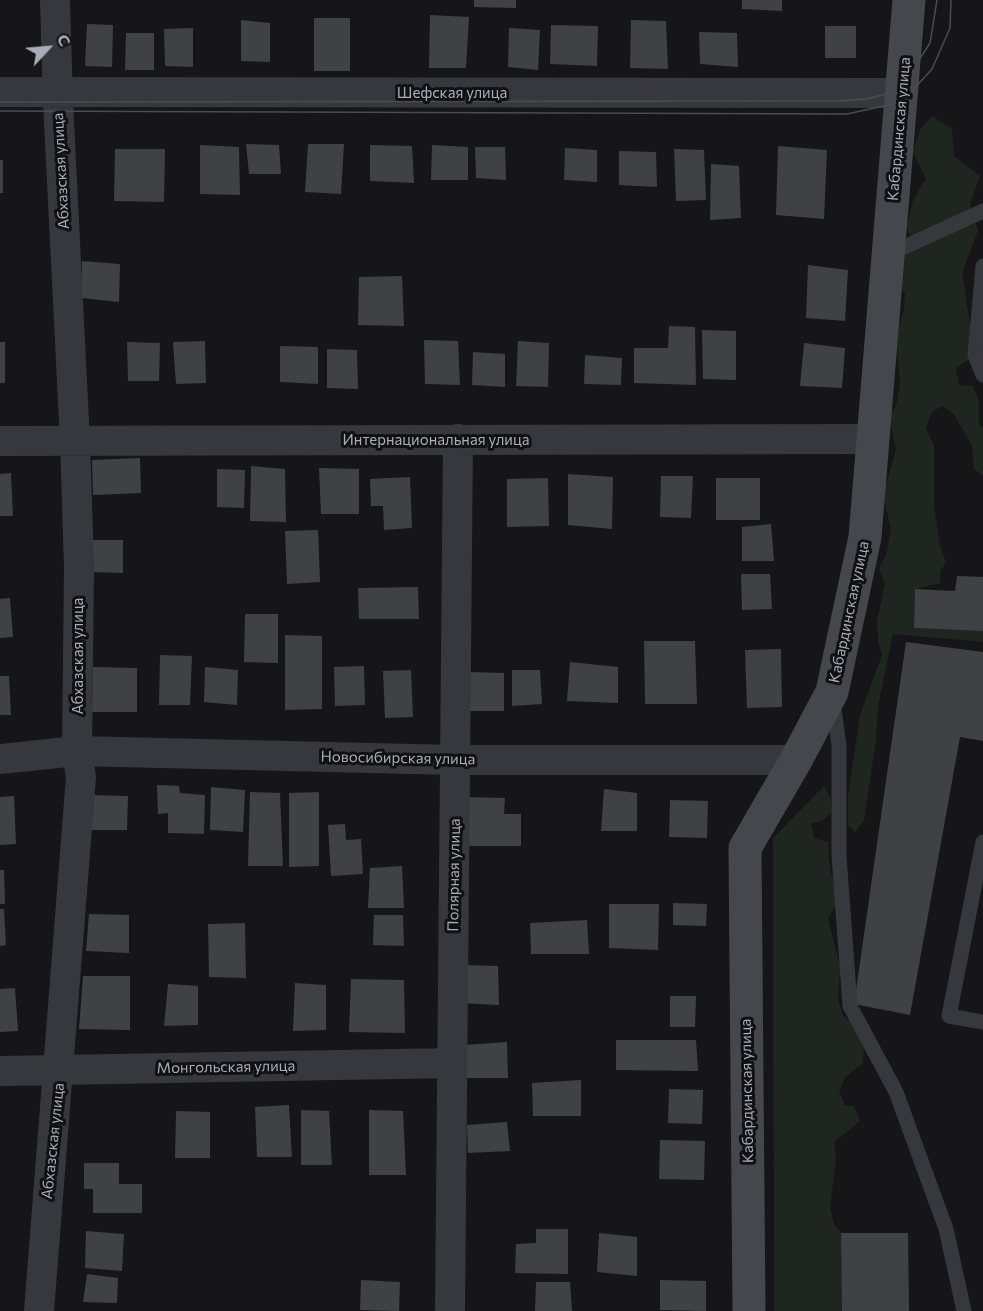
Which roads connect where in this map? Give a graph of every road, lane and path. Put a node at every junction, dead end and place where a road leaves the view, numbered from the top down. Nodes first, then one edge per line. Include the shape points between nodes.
1 (55, 0) edge
2 (909, 0) edge
3 (0, 92) edge
4 (57, 92) junction
5 (903, 93) junction
6 (983, 211) edge
7 (889, 254) junction
8 (983, 266) edge
9 (983, 375) edge
10 (873, 439) junction
11 (458, 440) junction
12 (0, 441) edge
13 (75, 441) junction
14 (832, 692) junction
15 (77, 751) junction
16 (0, 759) edge
17 (455, 760) junction
18 (796, 760) junction
19 (983, 842) edge
20 (983, 1022) edge
21 (452, 1063) junction
22 (60, 1070) junction
23 (0, 1071) edge
24 (39, 1311) edge
25 (450, 1311) edge
26 (749, 1311) edge
27 (964, 1311) edge

1 - 4 street, Абхазская улица
2 - 5 street, Кабардинская улица
3 - 4 street, Шефская улица
4 - 5 street, Шефская улица
4 - 13 street, Абхазская улица
5 - 7 street, Кабардинская улица
6 - 7 lane
7 - 10 street, Кабардинская улица
8 - 9 lane via 975,355
10 - 11 street, Интернациональная улица
10 - 14 street, Кабардинская улица via 865,537
11 - 13 street, Интернациональная улица
11 - 17 street, Полярная улица
12 - 13 street, Интернациональная улица
13 - 15 street, Абхазская улица
14 - 18 street, Кабардинская улица
14 - 27 lane via 839,746 839,856 850,1006 896,1092 946,1229
15 - 16 street, Новосибирская улица
15 - 17 street, Новосибирская улица
15 - 22 street, Абхазская улица via 81,777
17 - 18 street, Новосибирская улица
17 - 21 street, Полярная улица
18 - 26 street, Кабардинская улица via 745,848
19 - 20 lane via 949,1016
21 - 22 street, Монгольская улица
21 - 25 street, Полярная улица
22 - 23 street, Монгольская улица
22 - 24 street, Абхазская улица

